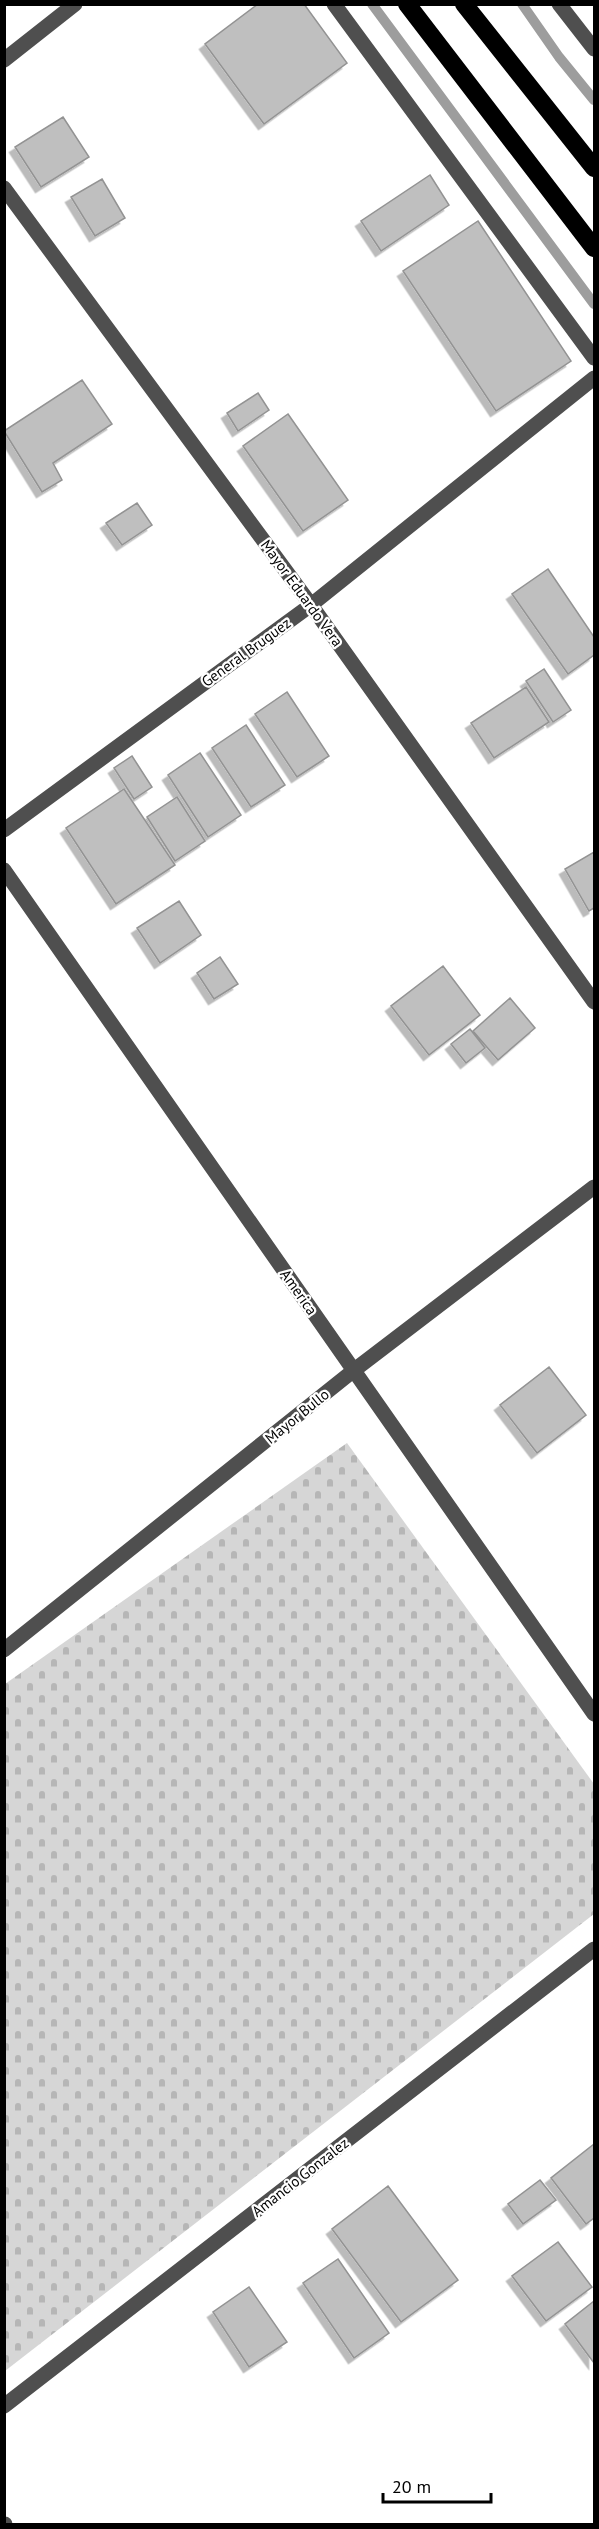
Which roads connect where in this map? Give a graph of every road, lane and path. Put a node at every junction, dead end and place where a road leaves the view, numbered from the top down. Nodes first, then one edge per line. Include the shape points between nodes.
1 (75, 4) edge
2 (334, 4) edge
3 (407, 4) edge
4 (464, 4) edge
5 (559, 4) edge
6 (594, 49) edge
7 (4, 60) edge
8 (594, 168) edge
9 (4, 188) edge
10 (594, 248) edge
11 (594, 358) edge
12 (594, 378) edge
13 (311, 605) junction
14 (4, 830) edge
15 (4, 870) edge
16 (594, 1002) edge
17 (594, 1187) edge
18 (353, 1371) junction
19 (4, 1650) edge
20 (594, 1714) edge
21 (594, 1949) edge
22 (4, 2406) edge

1 - 7 street
2 - 11 street
3 - 10 highway
4 - 8 highway
5 - 6 street
9 - 13 street, Mayor Eduardo Vera
12 - 13 street, General Bruguez
13 - 14 street, General Bruguez
13 - 16 street, Mayor Eduardo Vera
15 - 18 street, America
17 - 18 street, Mayor Bullo
18 - 19 street, Mayor Bullo
18 - 20 street, America
21 - 22 street, Amancio Gonzalez

